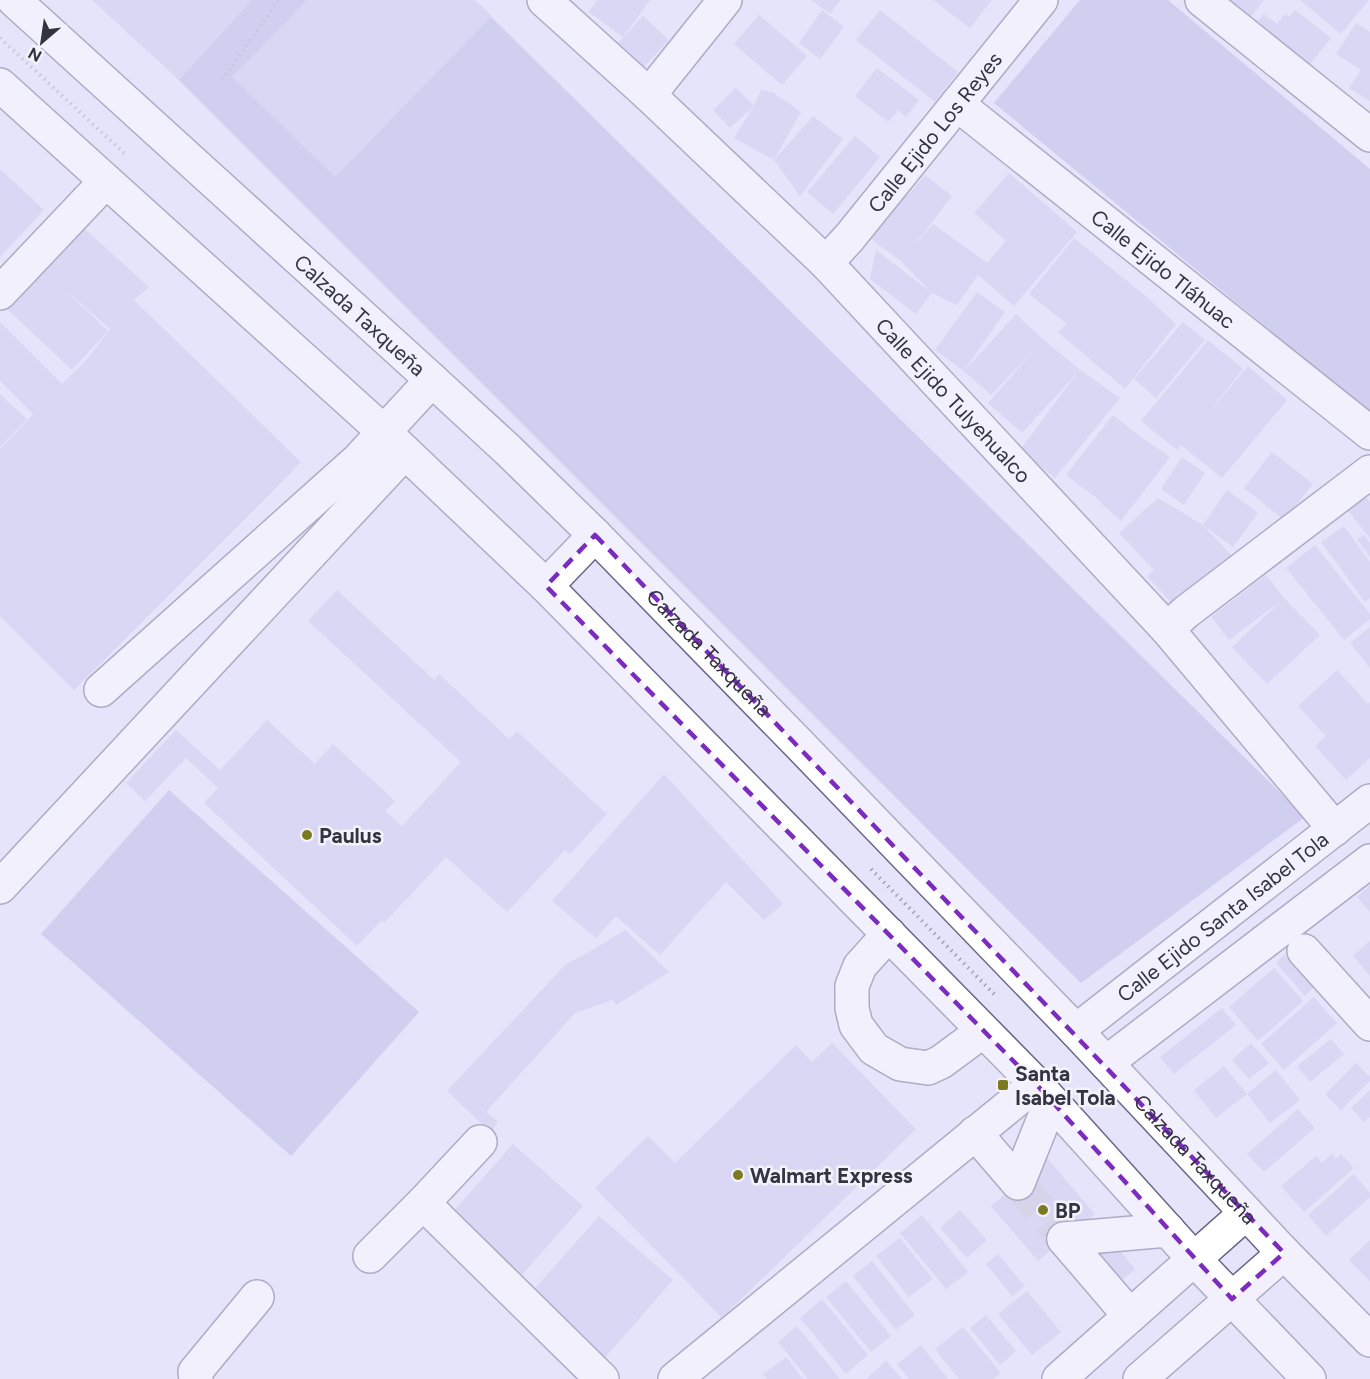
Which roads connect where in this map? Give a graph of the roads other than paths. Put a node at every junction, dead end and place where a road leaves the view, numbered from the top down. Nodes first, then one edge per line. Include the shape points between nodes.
1 (14, 0) edge
2 (544, 0) edge
3 (725, 0) edge
4 (1041, 0) edge
5 (1202, 0) edge
6 (0, 85) edge
7 (649, 95) junction
8 (957, 104) junction
9 (1370, 135) edge
10 (106, 181) junction
11 (826, 263) junction
12 (0, 292) edge
13 (432, 380) junction
14 (1370, 434) edge
15 (395, 442) junction
16 (1370, 472) edge
17 (595, 535) junction
18 (546, 586) junction
19 (1167, 629) junction
20 (101, 690) dead end
21 (1370, 801) edge
22 (1335, 829) junction
23 (1370, 861) edge
24 (0, 887) edge
25 (889, 934) junction
26 (1304, 951) dead end
27 (1370, 1024) edge
28 (983, 1031) junction
29 (1076, 1031) junction
30 (1106, 1064) junction
31 (1044, 1093) junction
32 (975, 1133) junction
33 (480, 1142) dead end
34 (423, 1203) junction
35 (1246, 1213) junction
36 (1168, 1230) junction
37 (1284, 1253) junction
38 (370, 1256) dead end
39 (1194, 1259) junction
40 (257, 1297) dead end
41 (1232, 1299) junction
42 (1130, 1316) junction
43 (1370, 1340) edge
44 (1066, 1377) edge
45 (196, 1379) edge
46 (602, 1379) edge
47 (675, 1379) edge
48 (1140, 1379) edge
49 (1309, 1379) edge

1 - 13 street, Calzada Taxqueña
2 - 7 street, Calle Ejido Tulyehualco
3 - 7 street
4 - 8 street, Calle Ejido Los Reyes
5 - 9 street
6 - 10 street
7 - 11 street, Calle Ejido Tulyehualco
8 - 11 street, Calle Ejido Los Reyes
8 - 14 street, Calle Ejido Tláhuac
10 - 12 street
10 - 15 street
11 - 19 street, Calle Ejido Tulyehualco
13 - 15 street
13 - 17 street, Calzada Taxqueña
15 - 18 street
15 - 20 street via 339,477
15 - 24 street
16 - 19 street
17 - 18 street
17 - 29 street, Calzada Taxqueña
18 - 25 street
19 - 22 street, Calle Ejido Tulyehualco
21 - 22 street, Calle Ejido Santa Isabel Tola
22 - 29 street, Calle Ejido Santa Isabel Tola
23 - 30 street
25 - 28 street
25 - 28 street via 860,966 852,986 856,1025 874,1049 900,1064 928,1068
26 - 27 street
28 - 31 street
29 - 30 street, Calzada Taxqueña
30 - 35 street, Calzada Taxqueña
31 - 32 street
31 - 32 street via 1018,1183
31 - 36 street
32 - 47 street
33 - 34 street
34 - 38 street
34 - 46 street
35 - 37 street, Calzada Taxqueña
35 - 39 street
36 - 39 street
36 - 42 street via 1065,1239
37 - 41 street
37 - 43 street, Calzada Taxqueña
39 - 41 street
39 - 42 street
40 - 45 street via 195,1372
41 - 48 street
41 - 49 street
42 - 44 street

